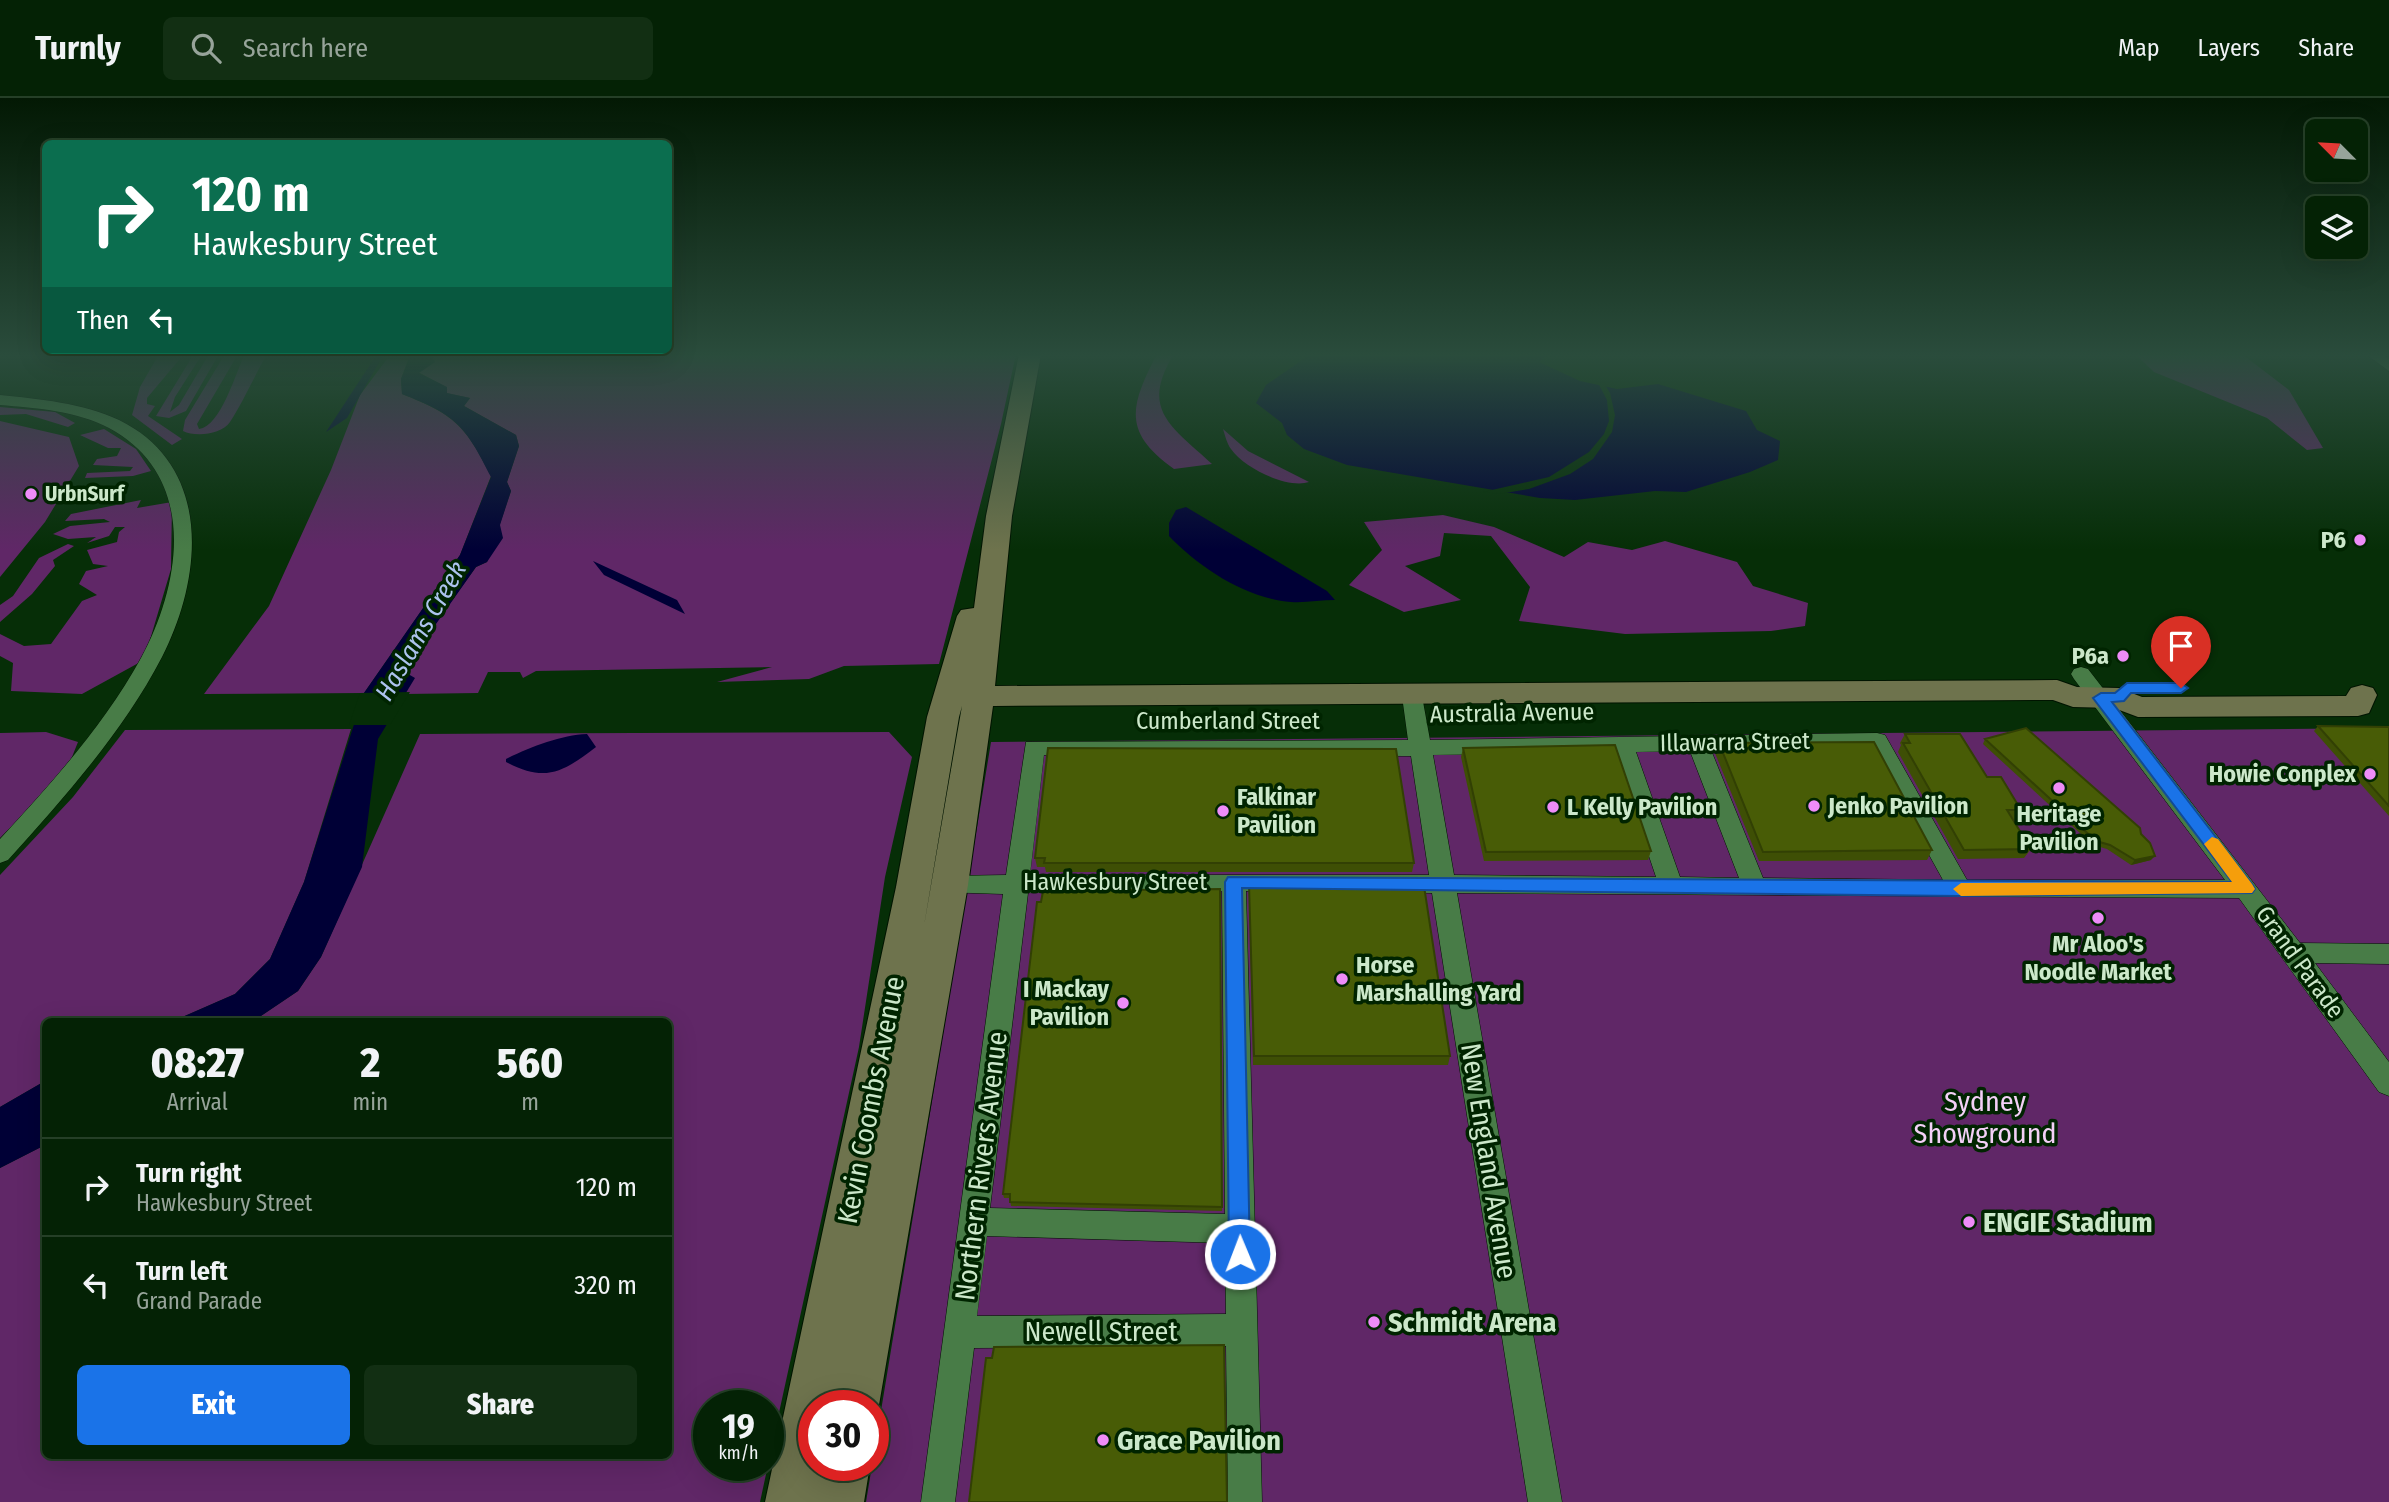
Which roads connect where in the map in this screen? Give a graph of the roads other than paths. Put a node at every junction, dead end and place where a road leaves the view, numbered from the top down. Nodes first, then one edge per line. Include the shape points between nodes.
1 (98, 420) edge
2 (1017, 420) edge
3 (999, 516) junction
4 (2093, 692) junction
5 (2376, 696) edge
6 (945, 706) junction
7 (977, 706) junction
8 (1417, 723) junction
9 (1622, 743) junction
10 (1697, 743) junction
11 (1034, 747) joint
12 (0, 854) edge
13 (1234, 882) junction
14 (1017, 883) junction
15 (1442, 883) junction
16 (932, 886) junction
17 (1671, 886) junction
18 (1754, 886) junction
19 (1960, 889) junction
20 (2246, 889) junction
21 (2292, 953) junction
22 (2389, 954) edge
23 (2389, 1084) edge
24 (974, 1222) junction
25 (1239, 1229) junction
26 (1241, 1330) junction
27 (960, 1332) junction
28 (857, 1390) edge
29 (842, 1481) edge
30 (790, 1502) edge
31 (839, 1502) edge
32 (938, 1502) edge
33 (1245, 1502) edge
34 (1545, 1502) edge

1 - 12 street via 152,450 173,479 184,534 182,572 154,653 94,746
2 - 3 main road
3 - 6 main road, Kevin Coombs Avenue
3 - 7 main road, Kevin Coombs Avenue
4 - 5 main road via 2138,707 2358,706
4 - 8 main road, Australia Avenue via 2069,708
4 - 20 street, Grand Parade
6 - 7 main road, Australia Avenue
6 - 16 main road, Kevin Coombs Avenue
7 - 8 main road, Australia Avenue
7 - 16 main road, Kevin Coombs Avenue
8 - 9 street, Illawarra Street
8 - 11 street, Cumberland Street
8 - 15 street, New England Avenue
9 - 10 street, Illawarra Street
9 - 17 street
10 - 18 street
10 - 19 street, Illawarra Street via 1877,740
11 - 14 street, Northern Rivers Avenue
13 - 14 street, Hawkesbury Street
13 - 15 street, Hawkesbury Street
13 - 25 street
14 - 16 street, Hawkesbury Street
14 - 24 street, Northern Rivers Avenue
15 - 17 street, Hawkesbury Street
15 - 34 street, New England Avenue
16 - 28 main road, Kevin Coombs Avenue
16 - 30 main road, Kevin Coombs Avenue
17 - 18 street, Hawkesbury Street
18 - 19 street, Hawkesbury Street
19 - 20 street, Hawkesbury Street
20 - 21 street, Grand Parade
21 - 22 street
21 - 23 street, Grand Parade
24 - 25 street
24 - 27 street, Northern Rivers Avenue
25 - 26 street
26 - 27 street, Newell Street
26 - 33 street
27 - 32 street, Northern Rivers Avenue
29 - 31 main road

